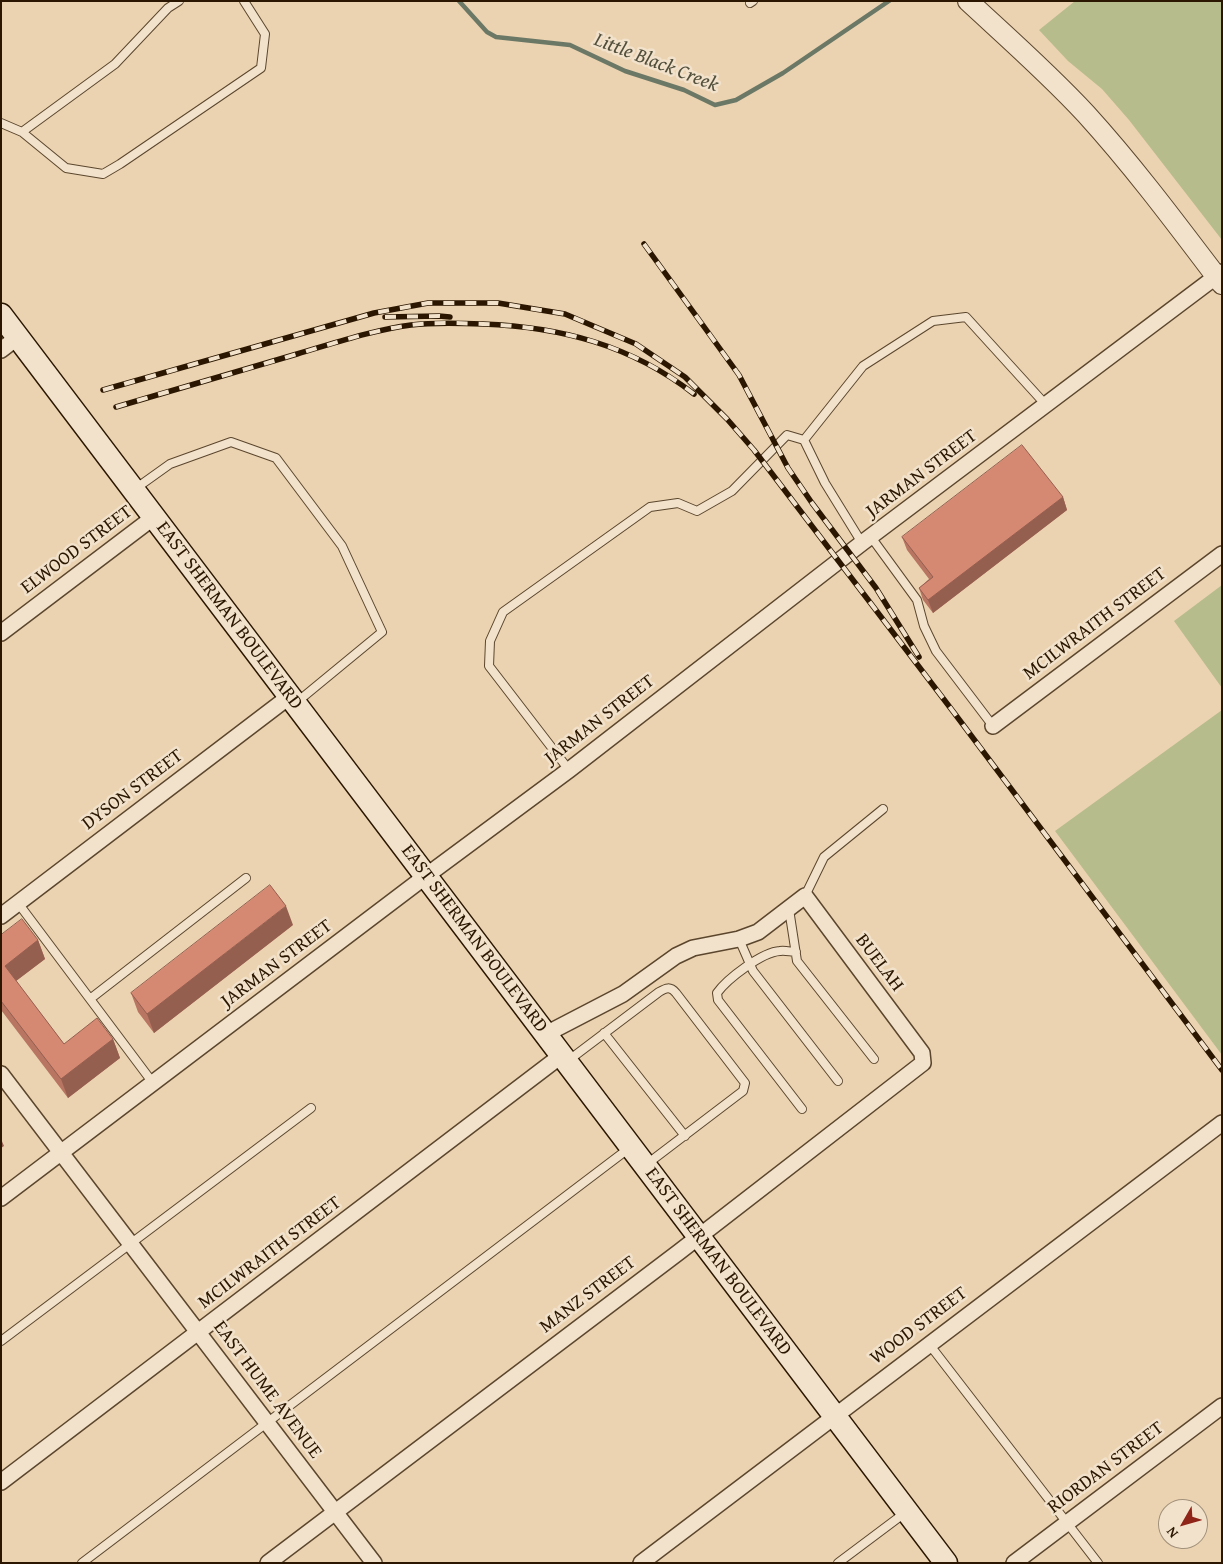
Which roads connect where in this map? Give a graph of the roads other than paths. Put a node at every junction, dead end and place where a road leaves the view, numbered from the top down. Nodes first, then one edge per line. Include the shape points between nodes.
1 (179, 1) edge
2 (244, 1) edge
3 (968, 1) edge
4 (1, 123) edge
5 (22, 132) junction
6 (1220, 277) edge
7 (1, 315) edge
8 (10, 344) edge
9 (1046, 405) junction
10 (804, 440) junction
11 (134, 490) junction
12 (154, 517) junction
13 (867, 540) junction
14 (1222, 554) edge
15 (1, 632) edge
16 (293, 700) junction
17 (993, 726) joint
18 (569, 770) junction
19 (883, 809) dead end
20 (426, 876) junction
21 (246, 878) dead end
22 (805, 896) junction
23 (18, 903) junction
24 (789, 909) junction
25 (1, 916) edge
26 (739, 939) junction
27 (796, 952) junction
28 (750, 964) junction
29 (90, 999) junction
30 (604, 1033) junction
31 (546, 1034) junction
32 (922, 1053) joint
33 (565, 1059) junction
34 (874, 1060) dead end
35 (1, 1074) edge
36 (838, 1081) dead end
37 (152, 1083) junction
38 (311, 1108) dead end
39 (802, 1109) dead end
40 (1222, 1123) edge
41 (685, 1136) junction
42 (632, 1147) junction
43 (61, 1152) junction
44 (646, 1165) junction
45 (1, 1198) edge
46 (699, 1236) junction
47 (131, 1244) junction
48 (198, 1333) junction
49 (1, 1341) edge
50 (929, 1344) junction
51 (1222, 1406) edge
52 (834, 1415) junction
53 (267, 1423) junction
54 (1, 1482) edge
55 (907, 1511) junction
56 (335, 1512) junction
57 (1067, 1523) junction
58 (82, 1563) edge
59 (268, 1563) edge
60 (374, 1563) edge
61 (641, 1563) edge
62 (838, 1563) edge
63 (946, 1563) edge
64 (1014, 1563) edge
65 (1098, 1563) edge

1 - 5 lane via 168,8 114,64
2 - 5 lane via 265,34 261,68 120,164 103,174 66,168
3 - 6 street via 1086,113
4 - 5 lane
6 - 9 street, JARMAN STREET
7 - 8 main road, EAST SHERMAN BOULEVARD
8 - 11 main road, EAST SHERMAN BOULEVARD
9 - 10 lane via 966,316 933,321 863,366
9 - 13 street, JARMAN STREET
10 - 13 lane via 825,483
10 - 18 lane via 787,435 732,491 698,511 678,503 650,507 503,612 490,641 489,666
11 - 12 main road, EAST SHERMAN BOULEVARD
11 - 16 lane via 170,464 231,442 276,458 308,500 342,546 382,632
12 - 15 street, ELWOOD STREET
12 - 16 main road, EAST SHERMAN BOULEVARD
13 - 17 lane via 917,600 924,626 936,651
13 - 18 street, JARMAN STREET
14 - 17 street, MCILWRAITH STREET
16 - 20 main road, EAST SHERMAN BOULEVARD
16 - 23 street, DYSON STREET
18 - 20 street, JARMAN STREET
19 - 22 lane via 824,857
20 - 31 main road, EAST SHERMAN BOULEVARD
20 - 37 street, JARMAN STREET
21 - 29 lane
22 - 24 street
22 - 32 street, BUELAH
23 - 25 street, DYSON STREET
23 - 29 lane
24 - 26 street via 758,932
24 - 27 lane
26 - 28 lane
26 - 31 street via 693,948 676,956 623,994
27 - 28 lane via 765,954
27 - 34 lane via 797,961
28 - 36 lane
28 - 39 lane via 721,987 717,993 718,1000
29 - 37 lane
30 - 33 lane
30 - 41 lane
30 - 41 lane via 666,988 676,993 745,1083 744,1091
31 - 33 main road, EAST SHERMAN BOULEVARD
32 - 46 street, MANZ STREET via 923,1063
33 - 42 main road, EAST SHERMAN BOULEVARD
33 - 48 street, MCILWRAITH STREET
35 - 43 street, EAST HUME AVENUE
37 - 43 street, JARMAN STREET
38 - 47 lane
40 - 50 street, WOOD STREET
41 - 44 lane
42 - 44 main road, EAST SHERMAN BOULEVARD
42 - 53 lane
43 - 45 street, JARMAN STREET
43 - 47 street, EAST HUME AVENUE
44 - 46 main road, EAST SHERMAN BOULEVARD
46 - 52 main road, EAST SHERMAN BOULEVARD
46 - 56 street, MANZ STREET
47 - 48 street, EAST HUME AVENUE
47 - 49 lane
48 - 53 street, EAST HUME AVENUE
48 - 54 street, MCILWRAITH STREET
50 - 52 street, WOOD STREET
50 - 57 lane
51 - 57 street, RIORDAN STREET
52 - 55 main road, EAST SHERMAN BOULEVARD
52 - 61 street, WOOD STREET
53 - 56 street, EAST HUME AVENUE
53 - 58 lane
55 - 62 lane
55 - 63 main road, EAST SHERMAN BOULEVARD
56 - 59 street, MANZ STREET
56 - 60 street, EAST HUME AVENUE
57 - 64 street, RIORDAN STREET
57 - 65 lane

